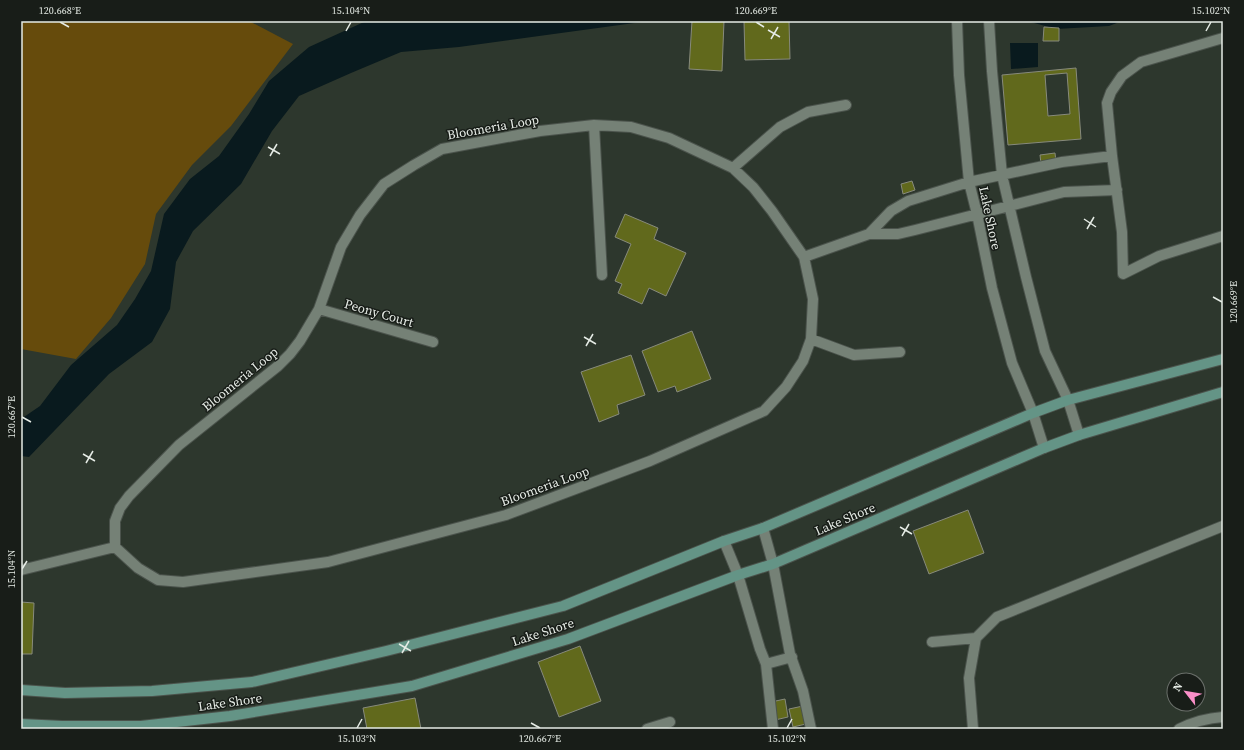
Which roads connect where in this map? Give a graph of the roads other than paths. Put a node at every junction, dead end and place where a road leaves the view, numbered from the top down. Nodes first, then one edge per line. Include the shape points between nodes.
1 (958, 26) edge
2 (989, 26) edge
3 (1223, 38) edge
4 (846, 105) dead end
5 (594, 125) junction
6 (1112, 156) junction
7 (733, 168) junction
8 (1002, 175) junction
9 (969, 182) junction
10 (1117, 190) junction
11 (1009, 206) junction
12 (977, 214) junction
13 (869, 234) junction
14 (1223, 236) edge
15 (804, 257) junction
16 (602, 275) dead end
17 (319, 309) junction
18 (811, 339) junction
19 (433, 342) dead end
20 (900, 352) dead end
21 (1223, 359) edge
22 (1223, 392) edge
23 (1068, 400) junction
24 (1033, 413) junction
25 (1079, 436) junction
26 (1044, 448) junction
27 (1223, 526) edge
28 (763, 528) junction
29 (724, 541) junction
30 (115, 547) junction
31 (773, 564) junction
32 (21, 570) edge
33 (738, 575) junction
34 (976, 638) junction
35 (932, 642) dead end
36 (792, 657) junction
37 (766, 664) junction
38 (21, 690) edge
39 (1223, 717) edge
40 (670, 722) dead end
41 (21, 724) edge
42 (647, 729) edge
43 (773, 729) edge
44 (811, 729) edge
45 (973, 729) edge
46 (1179, 729) edge

1 - 9 street, Lake Shore via 959,75
2 - 8 street, Lake Shore
3 - 6 street via 1141,62 1122,76 1107,103
4 - 7 street via 808,112 794,119 780,127
5 - 7 street, Bloomeria Loop via 631,128 669,138
5 - 16 street
5 - 17 street, Bloomeria Loop via 540,130 442,149 384,184 360,215 341,247
6 - 8 street via 1062,162
6 - 10 street
7 - 15 street, Bloomeria Loop via 753,187
8 - 9 street
8 - 11 street, Lake Shore
9 - 12 street, Lake Shore
9 - 13 street via 908,201 891,211
10 - 11 street via 1064,192
10 - 14 street via 1123,274 1159,256
11 - 12 street
11 - 23 street, Lake Shore via 1045,351
12 - 13 street via 898,234
12 - 24 street, Lake Shore via 992,288 1012,363
13 - 15 street
15 - 18 street, Bloomeria Loop via 813,299
17 - 19 street, Peony Court
17 - 30 street, Bloomeria Loop via 300,341 278,366 179,445 129,496 115,521
18 - 20 street via 854,355
18 - 30 street, Bloomeria Loop via 803,361 786,388 764,411 650,461 506,515 328,562 183,582 158,580 138,568
21 - 23 street, Lake Shore
22 - 25 street, Lake Shore
23 - 24 street, Lake Shore
23 - 25 street, Lake Shore
24 - 26 street, Lake Shore
24 - 28 street, Lake Shore
25 - 26 street, Lake Shore
26 - 31 street, Lake Shore
27 - 34 street via 997,617
28 - 29 street, Lake Shore
28 - 31 street
29 - 33 street
29 - 38 street, Lake Shore via 563,606 252,682 152,691 65,693
30 - 32 street
31 - 33 street, Lake Shore
31 - 36 street
33 - 37 street
33 - 41 street, Lake Shore via 568,639 412,686 230,716 142,726
34 - 35 street
34 - 45 street via 969,678
36 - 37 street
36 - 44 street
37 - 43 street
39 - 46 street via 1210,718
40 - 42 street

